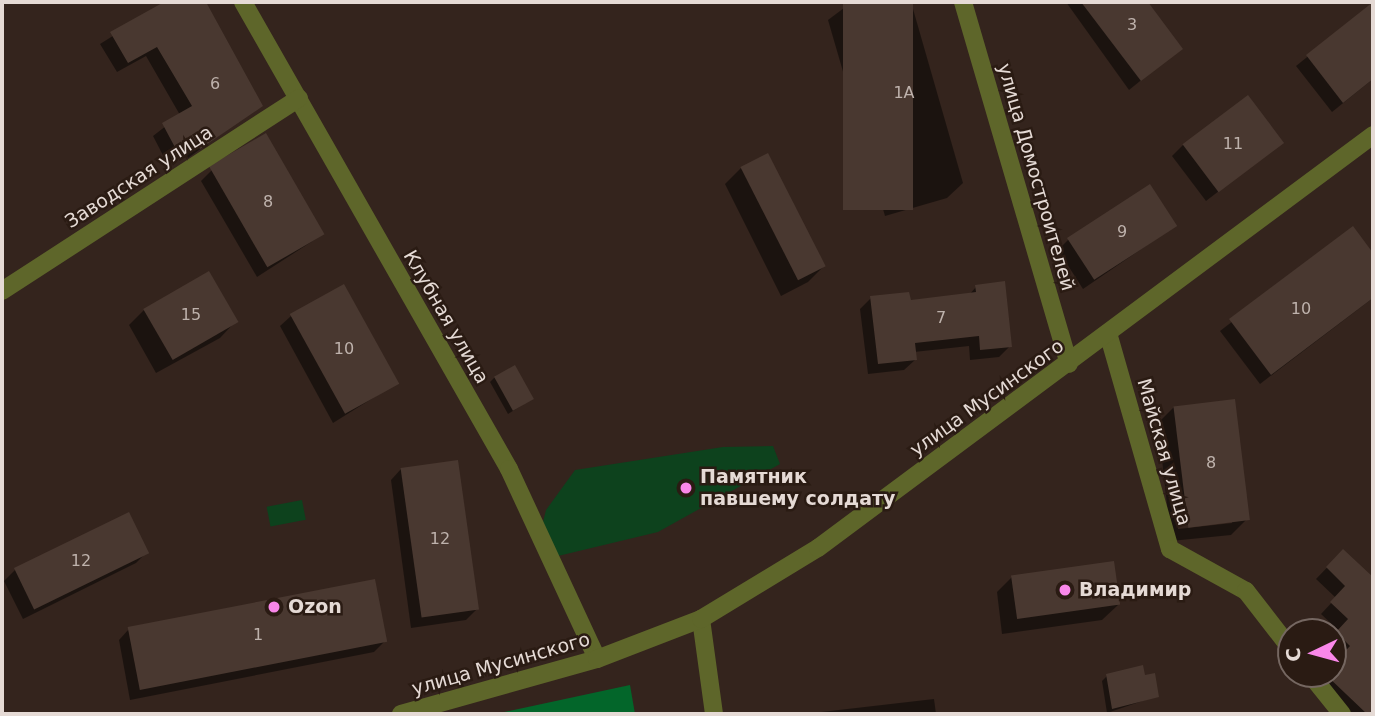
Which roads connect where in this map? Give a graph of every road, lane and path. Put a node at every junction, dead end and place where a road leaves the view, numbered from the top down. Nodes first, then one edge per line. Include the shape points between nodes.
1 (243, 2) edge
2 (963, 2) edge
3 (299, 98) junction
4 (1373, 135) edge
5 (2, 290) edge
6 (1108, 333) junction
7 (1069, 363) junction
8 (701, 619) junction
9 (1277, 631) edge
10 (597, 659) junction
11 (1321, 688) edge
12 (401, 714) edge
13 (714, 714) edge
14 (1342, 714) edge

1 - 3 street, Клубная улица
2 - 7 street, улица Домостроителей
3 - 5 street, Заводская улица
3 - 10 street, Клубная улица via 509,469
4 - 6 street, улица Мусинского
6 - 7 street, улица Мусинского
6 - 9 street, Майская улица via 1170,549 1246,591
7 - 8 street, улица Мусинского via 818,548
8 - 10 street, улица Мусинского
8 - 13 street
10 - 12 street, улица Мусинского
11 - 14 street

